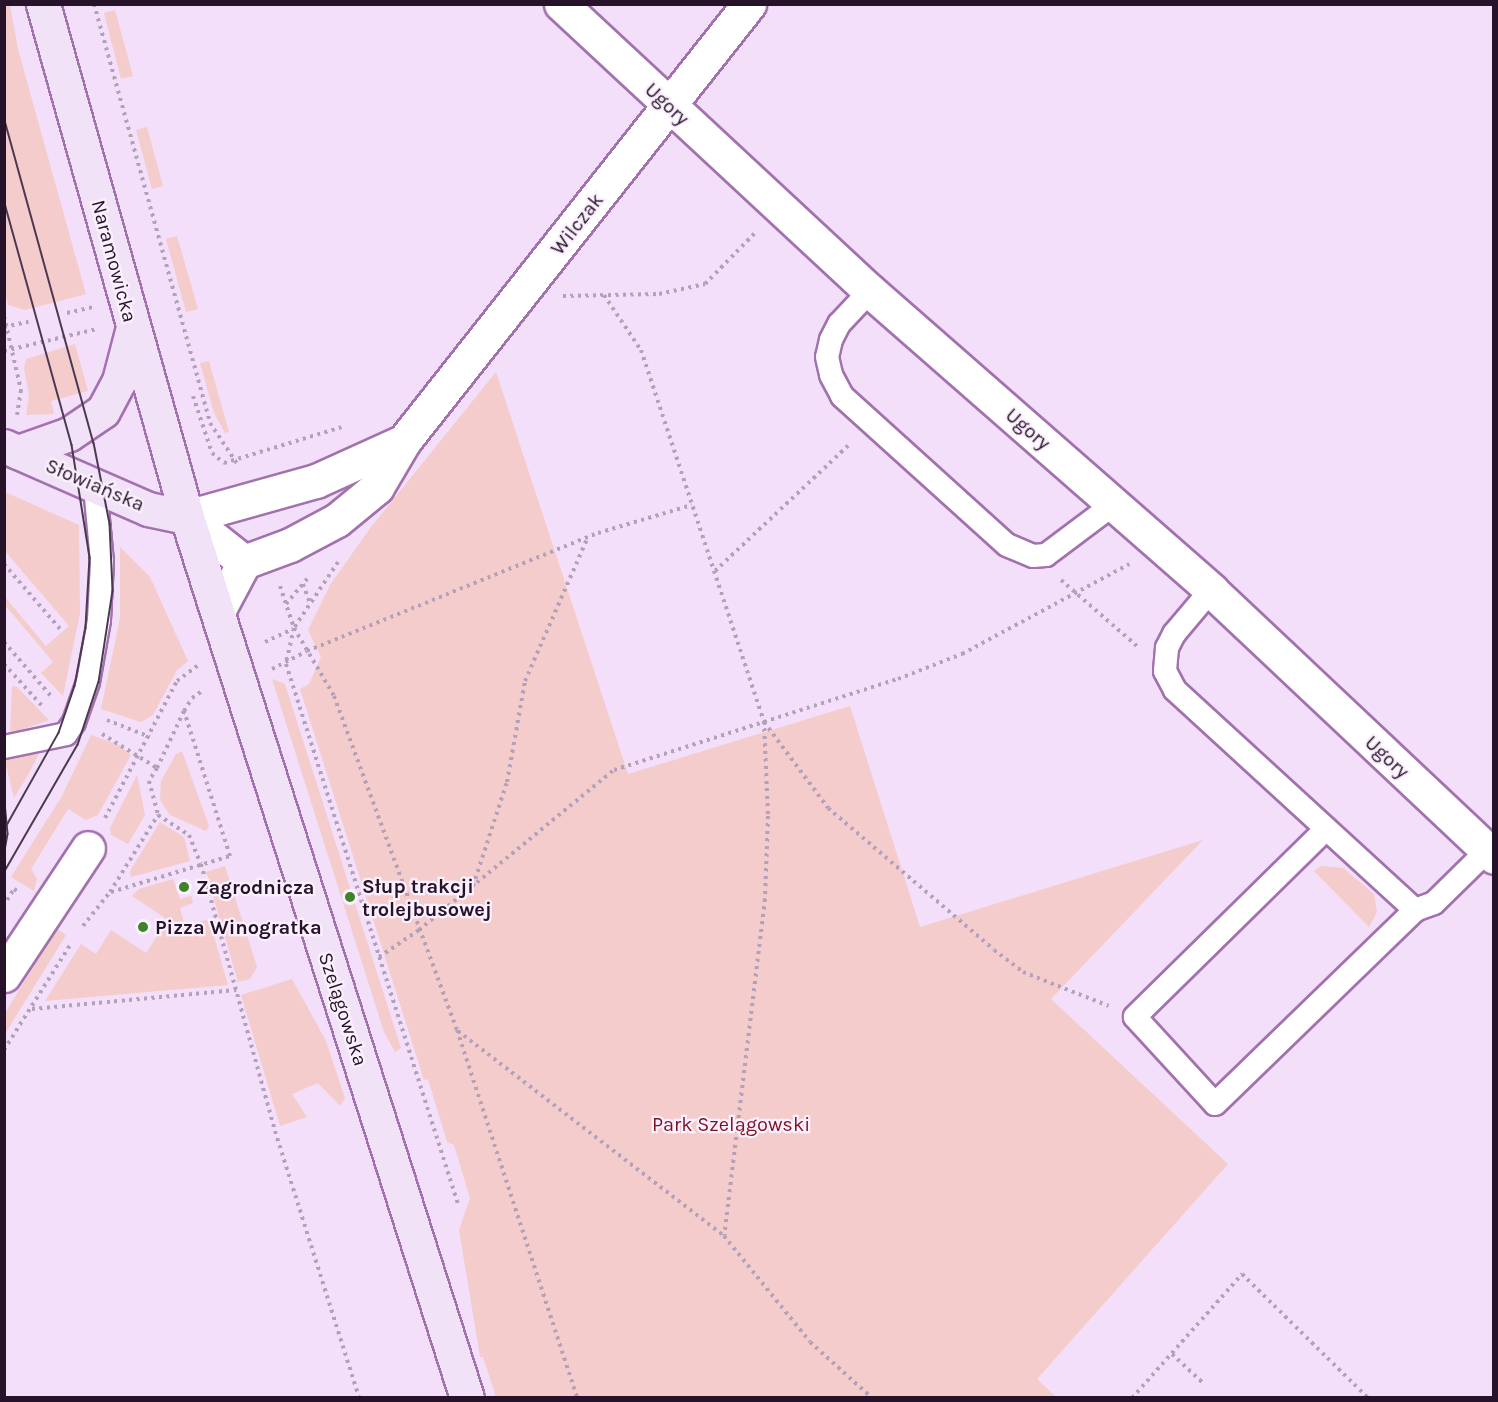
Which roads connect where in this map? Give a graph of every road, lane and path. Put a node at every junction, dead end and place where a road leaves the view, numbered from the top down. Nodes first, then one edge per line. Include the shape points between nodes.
1 (43, 4) edge
2 (94, 4) edge
3 (561, 4) edge
4 (749, 4) edge
5 (670, 107) junction
6 (780, 206) junction
7 (870, 291) junction
8 (604, 295) junction
9 (550, 296) dead end
10 (93, 307) dead end
11 (67, 313) dead end
12 (4, 316) edge
13 (28, 322) dead end
14 (6, 327) edge
15 (100, 328) dead end
16 (132, 329) junction
17 (14, 350) junction
18 (4, 351) edge
19 (191, 388) dead end
20 (17, 416) dead end
21 (873, 424) junction
22 (345, 426) dead end
23 (404, 441) junction
24 (11, 449) edge
25 (235, 460) junction
26 (239, 466) dead end
27 (95, 486) junction
28 (1114, 504) junction
29 (692, 505) junction
30 (187, 517) junction
31 (588, 537) junction
32 (1162, 547) junction
33 (1033, 556) junction
34 (244, 562) junction
35 (4, 564) edge
36 (714, 571) junction
37 (279, 583) dead end
38 (1211, 590) junction
39 (1075, 593) junction
40 (218, 611) junction
41 (294, 628) junction
42 (61, 630) dead end
43 (4, 642) edge
44 (257, 646) dead end
45 (307, 651) junction
46 (4, 664) edge
47 (286, 664) junction
48 (194, 666) dead end
49 (1166, 671) junction
50 (204, 690) dead end
51 (60, 703) dead end
52 (184, 711) junction
53 (98, 716) dead end
54 (764, 721) junction
55 (74, 722) junction
56 (150, 737) junction
57 (4, 747) edge
58 (141, 755) junction
59 (157, 768) junction
60 (158, 815) junction
61 (1326, 829) junction
62 (88, 848) joint
63 (1490, 854) edge
64 (201, 864) junction
65 (473, 887) junction
66 (110, 892) junction
67 (1415, 910) junction
68 (79, 930) dead end
69 (419, 930) junction
70 (73, 940) dead end
71 (379, 957) junction
72 (4, 975) edge
73 (236, 990) junction
74 (31, 1009) junction
75 (1135, 1017) junction
76 (457, 1030) junction
77 (4, 1050) edge
78 (458, 1204) dead end
79 (724, 1236) junction
80 (1172, 1354) junction
81 (1205, 1385) dead end
82 (359, 1398) edge
83 (467, 1398) edge
84 (577, 1398) edge
85 (872, 1398) edge
86 (1132, 1398) edge
87 (1368, 1398) edge

1 - 16 street, Naramowicka
2 - 25 path via 210,423
3 - 5 street, Ugory
4 - 5 street, Wilczak
5 - 6 street, Ugory
5 - 23 street, Wilczak
6 - 7 street, Ugory
6 - 8 path via 705,284 659,294
7 - 21 lane via 839,324 827,357 843,396
7 - 28 street, Ugory
8 - 9 path
8 - 29 path via 641,350
10 - 11 path
12 - 14 path
13 - 14 path
14 - 17 path
15 - 17 path
16 - 24 street via 119,381 103,411 69,434
16 - 30 street, Naramowicka
17 - 18 path
17 - 20 path via 21,390
19 - 25 path via 212,453 224,463
21 - 33 lane via 1007,545
21 - 36 path via 785,501 778,516
22 - 25 path
23 - 30 street, Wilczak via 316,481
23 - 34 street, Wilczak via 377,487 353,508 290,545
24 - 27 street, Słowiańska
25 - 26 path
27 - 30 street, Słowiańska via 148,509
27 - 55 lane via 102,562 99,620 88,682
28 - 32 street, Ugory
28 - 33 lane via 1061,547
29 - 31 path
29 - 36 path
30 - 34 street
30 - 40 street, Szelągowska
31 - 45 path
31 - 65 path via 525,681 507,782
32 - 38 street, Ugory
32 - 39 path
33 - 39 path
34 - 40 street
35 - 42 path
36 - 54 path
37 - 41 path
38 - 49 lane via 1174,634 1164,659
38 - 63 street, Ugory
39 - 49 path
39 - 54 path via 962,654 898,679
40 - 83 street, Szelągowska
41 - 44 path
41 - 45 path
41 - 47 path
43 - 51 path
45 - 47 path
45 - 69 path via 334,696
46 - 55 path via 46,711
47 - 71 path
48 - 56 path via 177,681
49 - 61 lane via 1175,690
50 - 52 path via 192,698
52 - 59 path
52 - 64 path via 230,856
53 - 56 path
54 - 65 path via 614,770
54 - 75 path via 828,808 994,950 1023,972
54 - 79 path via 768,816 765,899
55 - 57 lane via 66,734
55 - 58 path via 120,741
56 - 58 path
58 - 59 path
58 - 62 path
59 - 60 path via 149,781
60 - 64 path via 189,835
60 - 66 path
61 - 67 lane
61 - 75 lane
62 - 72 street
63 - 67 lane via 1434,903
64 - 66 path
64 - 73 path
65 - 69 path
66 - 68 path
67 - 75 lane via 1215,1104
69 - 71 path
69 - 76 path
70 - 74 path
71 - 78 path
73 - 74 path
73 - 82 path via 274,1131
74 - 77 path
76 - 79 path
76 - 84 path
79 - 85 path via 810,1342
80 - 81 path
80 - 86 path
80 - 87 path via 1242,1274

